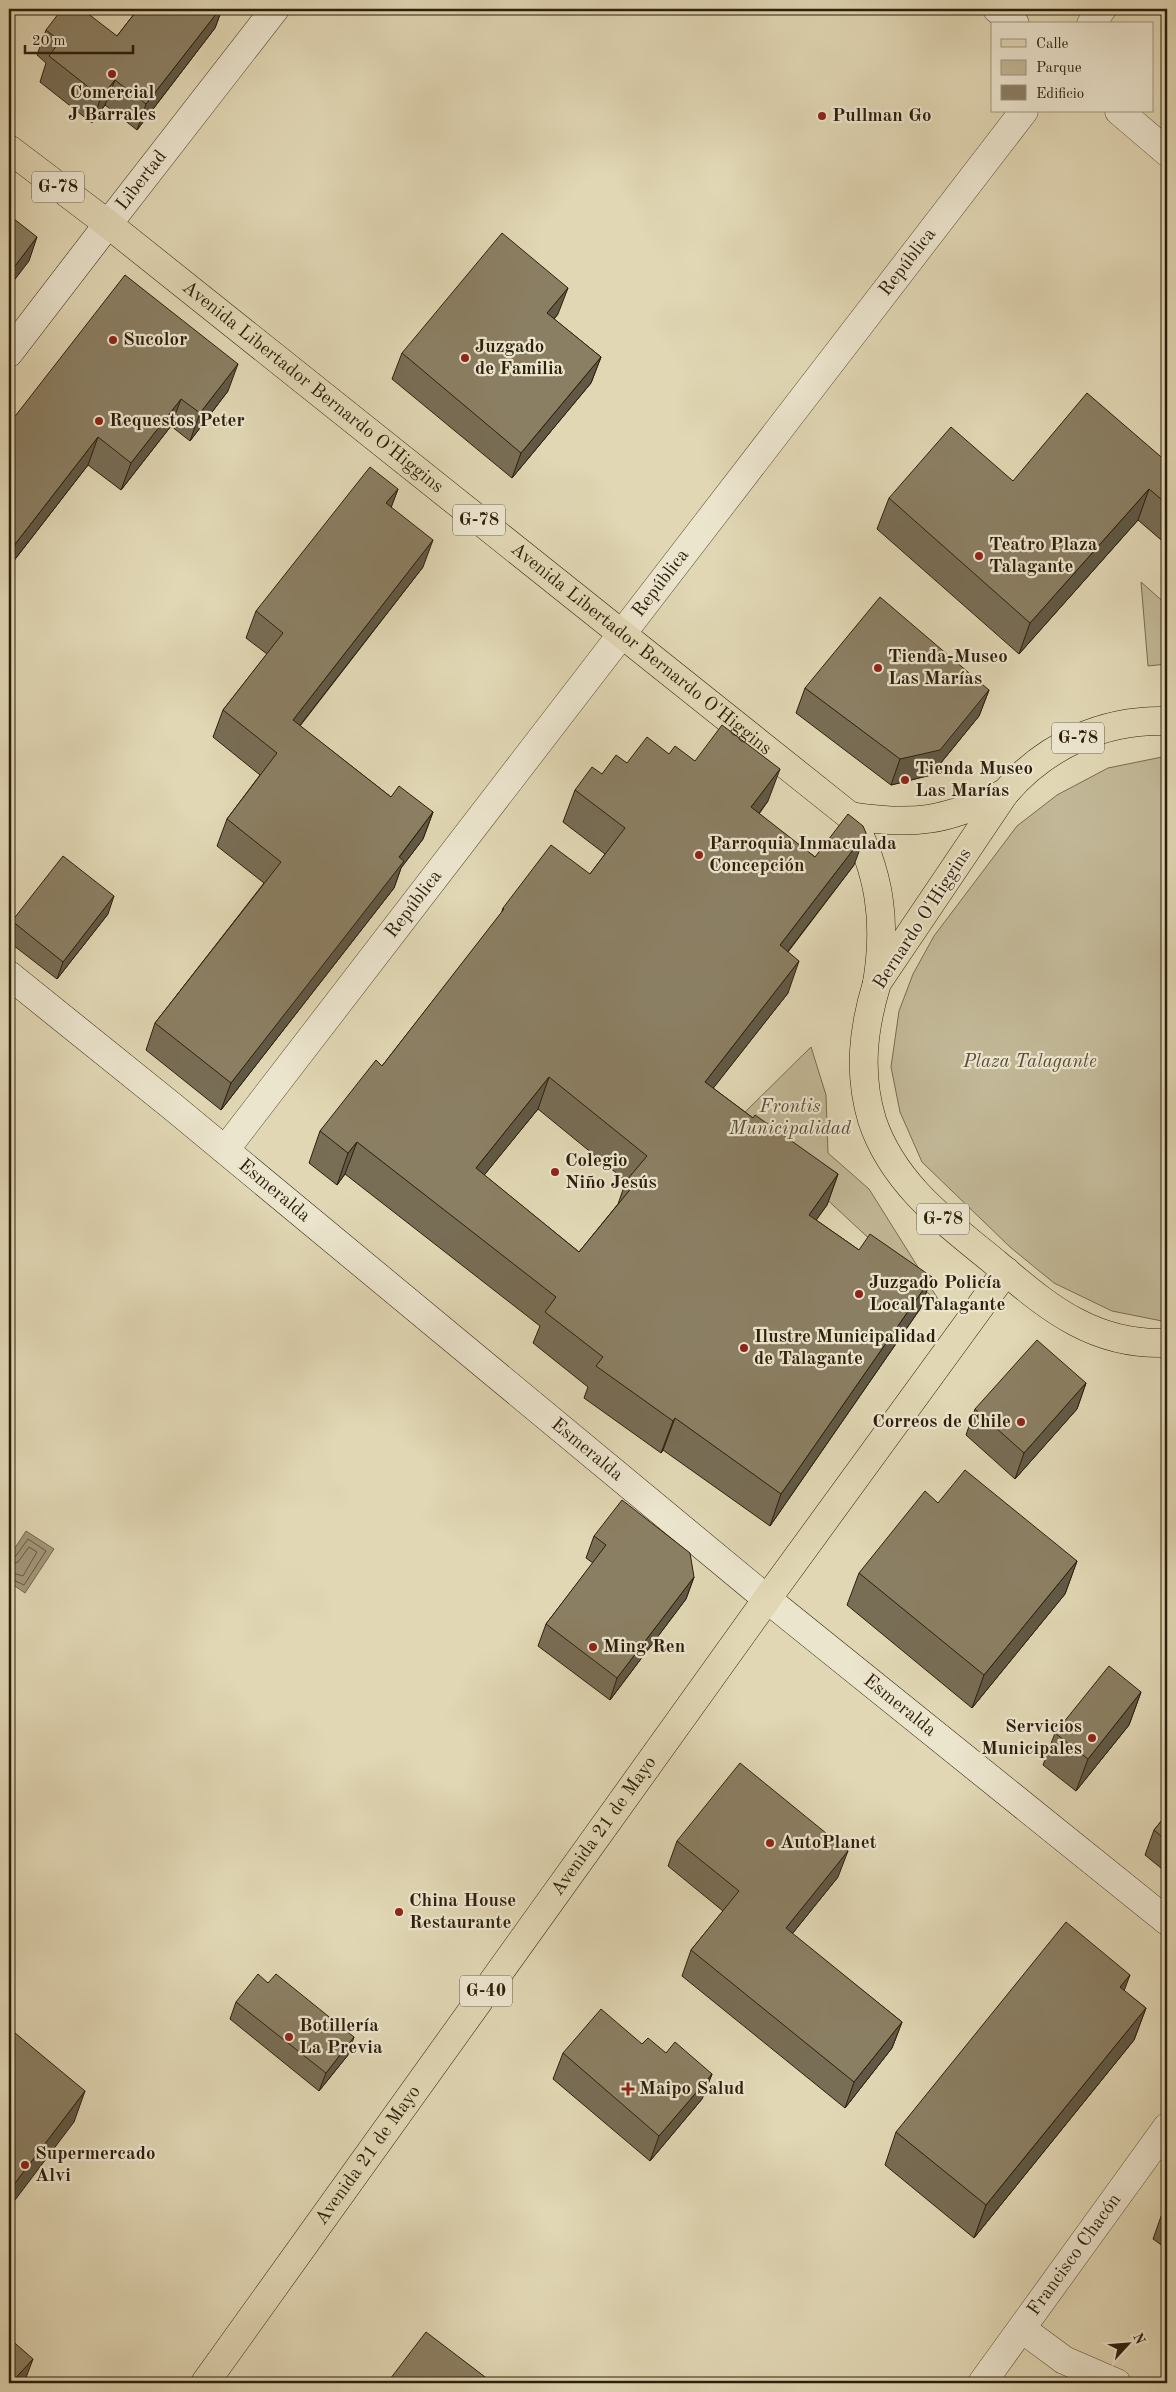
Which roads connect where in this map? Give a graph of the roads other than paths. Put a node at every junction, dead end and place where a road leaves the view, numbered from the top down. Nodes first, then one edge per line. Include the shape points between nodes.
1 (275, 9) edge
2 (997, 9) edge
3 (1102, 9) edge
4 (1013, 22) edge
5 (1092, 22) edge
6 (1023, 112) edge
7 (1120, 112) edge
8 (9, 149) edge
9 (1167, 152) edge
10 (108, 224) junction
11 (9, 353) edge
12 (622, 634) junction
13 (1167, 721) edge
14 (1005, 793) junction
15 (850, 816) junction
16 (9, 976) edge
17 (877, 983) junction
18 (225, 1150) junction
19 (1006, 1271) junction
20 (1167, 1343) edge
21 (767, 1599) junction
22 (1167, 1921) edge
23 (1167, 2127) edge
24 (1022, 2329) junction
25 (206, 2383) edge
26 (982, 2383) edge
27 (1117, 2383) edge

1 - 10 street, Libertad
2 - 4 street
3 - 5 street
6 - 12 street, República
7 - 9 street
8 - 10 main road, Avenida Libertador Bernardo O'Higgins / G-78
10 - 11 street, Libertad
10 - 12 main road, Avenida Libertador Bernardo O'Higgins / G-78
12 - 15 main road, Avenida Libertador Bernardo O'Higgins / G-78
12 - 18 street, República
13 - 14 main road, Bernardo O'Higgins / G-78 via 1123,724 1069,742 1030,766
14 - 15 main road, Avenida Libertador Bernardo O'Higgins / G-78 via 955,814 922,821 886,822
14 - 17 main road, Bernardo O'Higgins / G-78
15 - 17 main road, Avenida Libertador Bernardo O'Higgins / G-78 via 862,838 878,885 882,950
16 - 18 street, Esmeralda
17 - 19 main road, Bernardo O'Higgins / G-78 via 868,1012 863,1071 866,1096 882,1145 894,1167 915,1193
18 - 21 street, Esmeralda
19 - 20 main road, Bernardo O'Higgins / G-78 via 1076,1322 1122,1339
19 - 21 main road, Avenida 21 de Mayo / G-40
21 - 22 street, Esmeralda
21 - 25 main road, Avenida 21 de Mayo / G-40
23 - 24 street, Francisco Chacón
24 - 26 street, Francisco Chacón
24 - 27 street via 1064,2360

